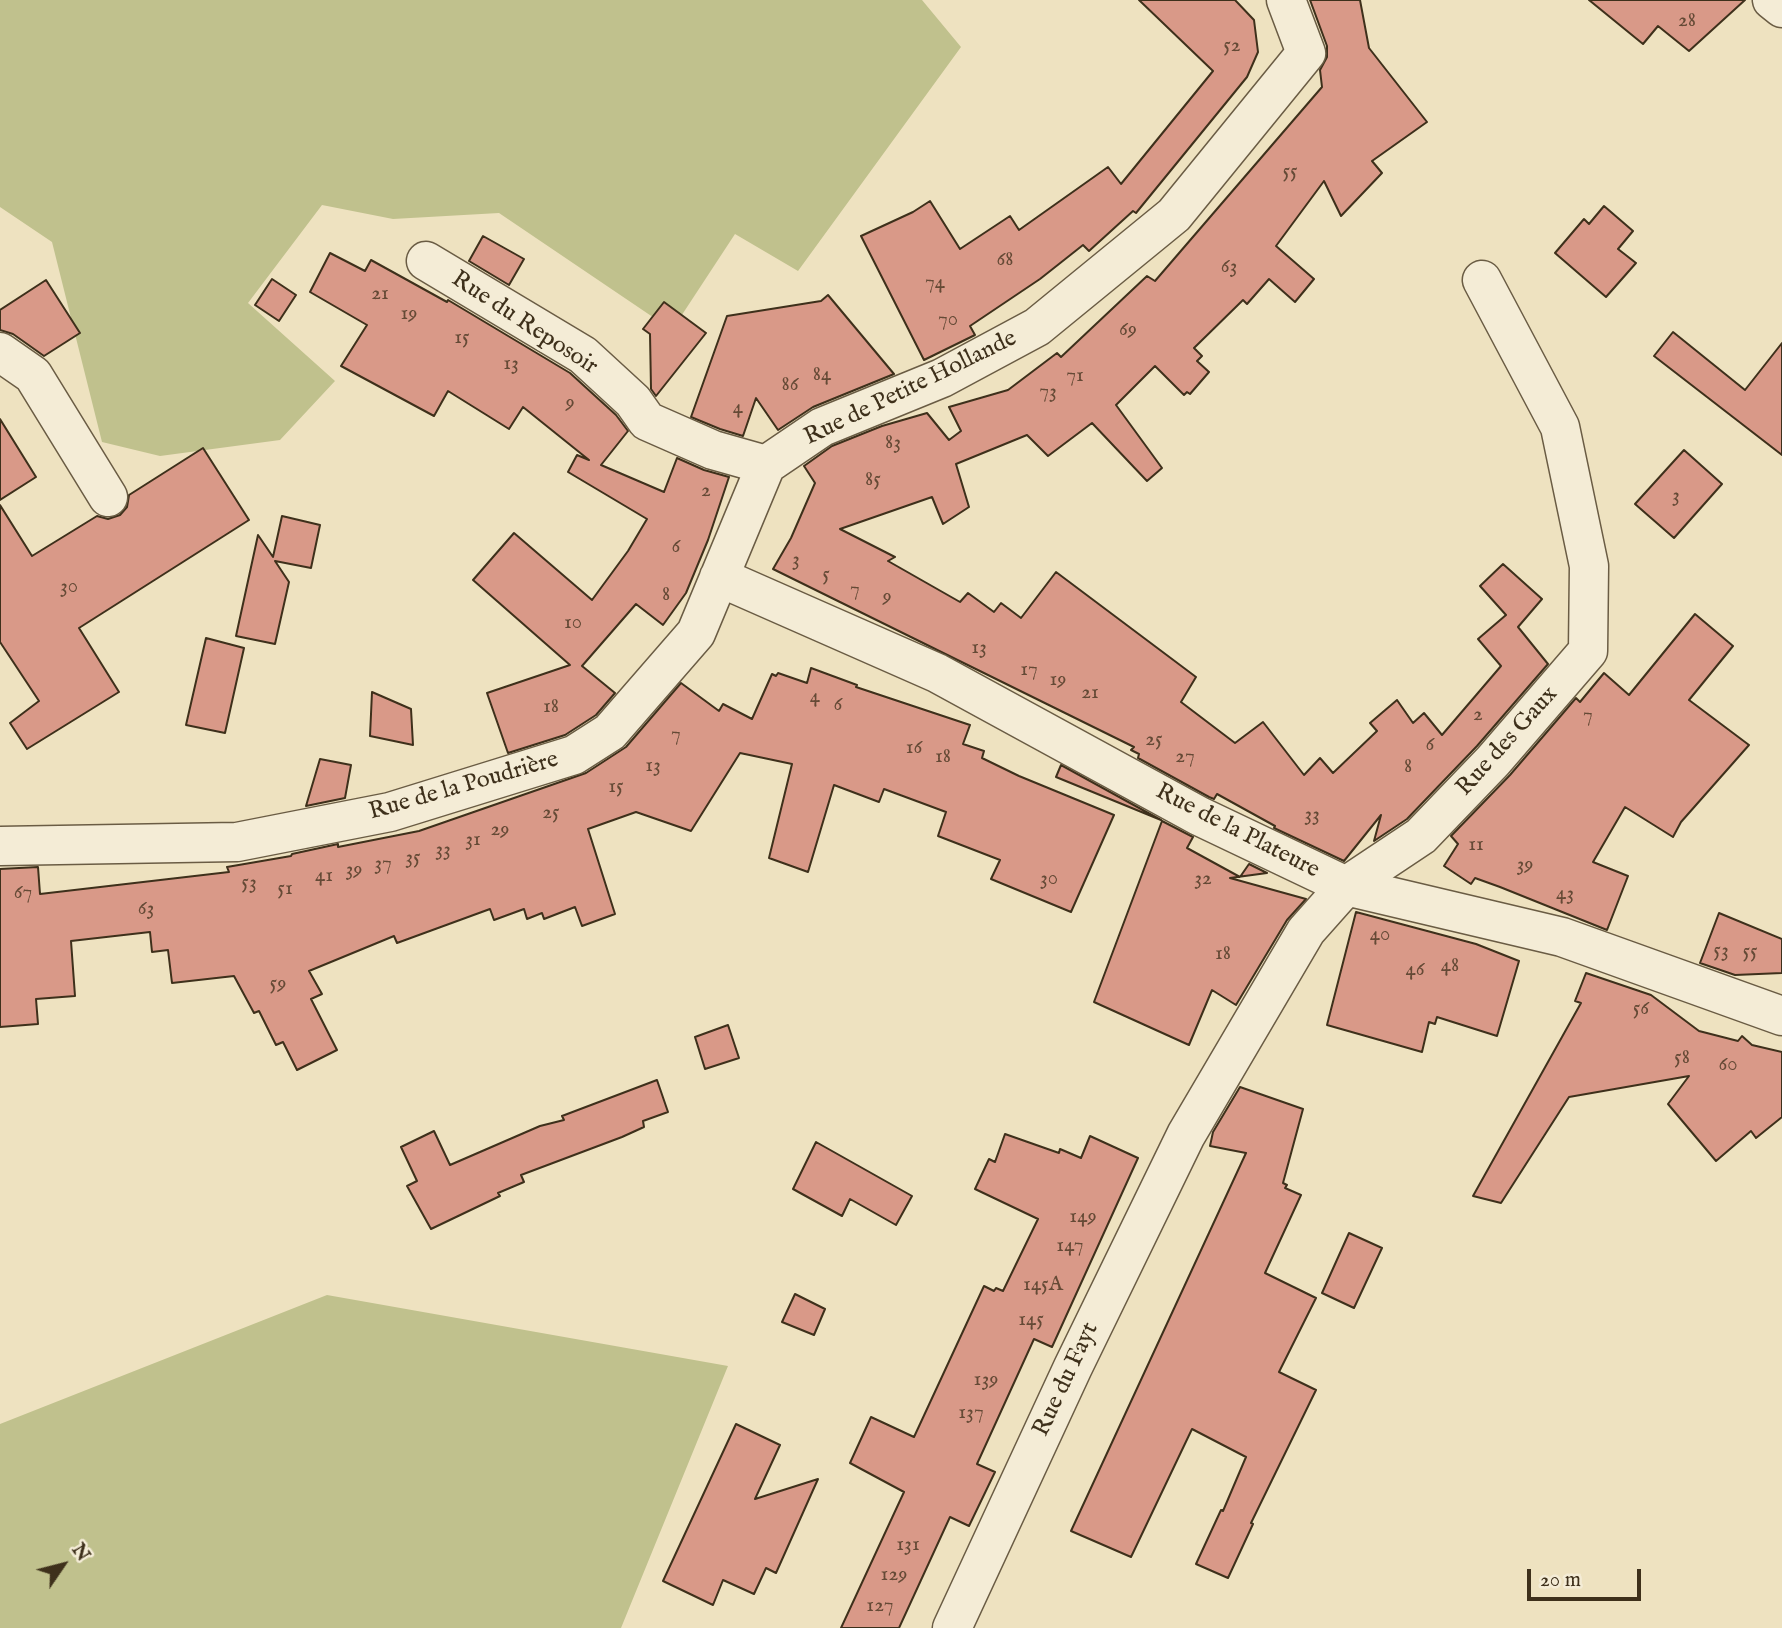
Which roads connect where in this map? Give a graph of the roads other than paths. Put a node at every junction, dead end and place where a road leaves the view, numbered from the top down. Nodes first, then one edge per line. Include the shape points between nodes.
1 (1286, 0) edge
2 (1772, 0) edge
3 (1782, 8) edge
4 (426, 261) dead end
5 (1482, 280) dead end
6 (0, 352) edge
7 (766, 465) junction
8 (108, 497) dead end
9 (719, 577) junction
10 (0, 846) edge
11 (1346, 886) junction
12 (1782, 1016) edge
13 (1186, 1135) joint
14 (952, 1628) edge

1 - 7 street, Rue de Petite Hollande via 1306,53 1174,215 1037,327 942,377 822,427
2 - 3 street
4 - 7 street, Rue du Reposoir via 583,355 647,421 713,450
5 - 11 street, Rue des Gaux via 1560,427 1590,566 1588,651 1421,836
6 - 8 street via 33,374
7 - 9 street, Rue de la Poudrière
9 - 10 street, Rue de la Poudrière via 695,633 610,732 574,755 390,812 237,842
9 - 11 street, Rue de la Plateure via 937,673 1199,816
11 - 12 street, Rue de la Plateure via 1562,937
11 - 13 street, Rue des Gaux via 1306,931
13 - 14 street, Rue du Fayt

